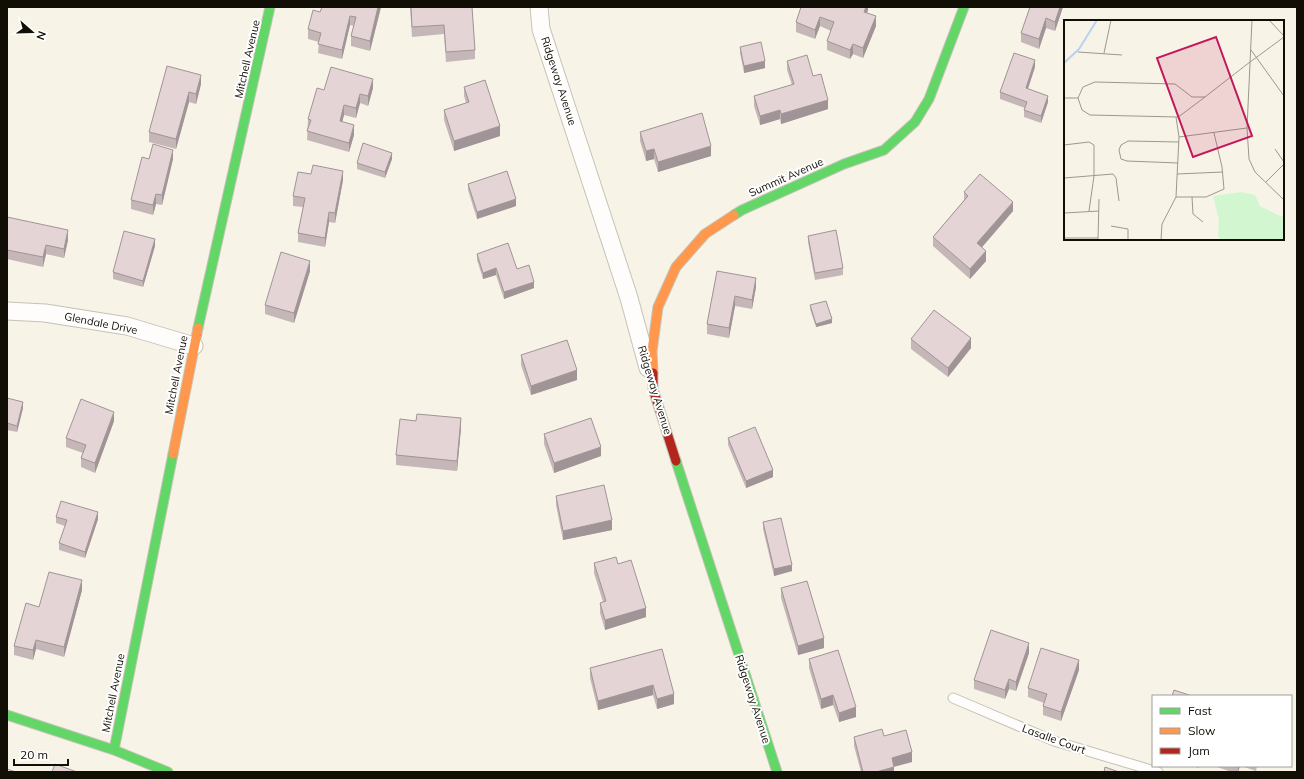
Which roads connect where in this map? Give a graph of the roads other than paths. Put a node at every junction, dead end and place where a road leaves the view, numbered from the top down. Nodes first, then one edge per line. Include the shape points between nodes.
1 (270, 7) edge
2 (539, 7) edge
3 (964, 7) edge
4 (7, 311) edge
5 (194, 346) junction
6 (654, 389) junction
7 (953, 698) dead end
8 (7, 715) edge
9 (114, 750) junction
10 (168, 772) edge
11 (777, 772) edge
12 (1158, 772) edge

1 - 5 street, Mitchell Avenue
2 - 6 street, Ridgeway Avenue via 542,29 629,298
3 - 6 street, Summit Avenue via 929,99 915,122 884,150 844,164 742,210 705,234 676,267 658,307 652,351
4 - 5 street, Glendale Drive via 45,313 127,326
5 - 9 street, Mitchell Avenue
6 - 11 street, Ridgeway Avenue
7 - 12 lane, Lasalle Court via 1054,741
8 - 9 street
9 - 10 street

